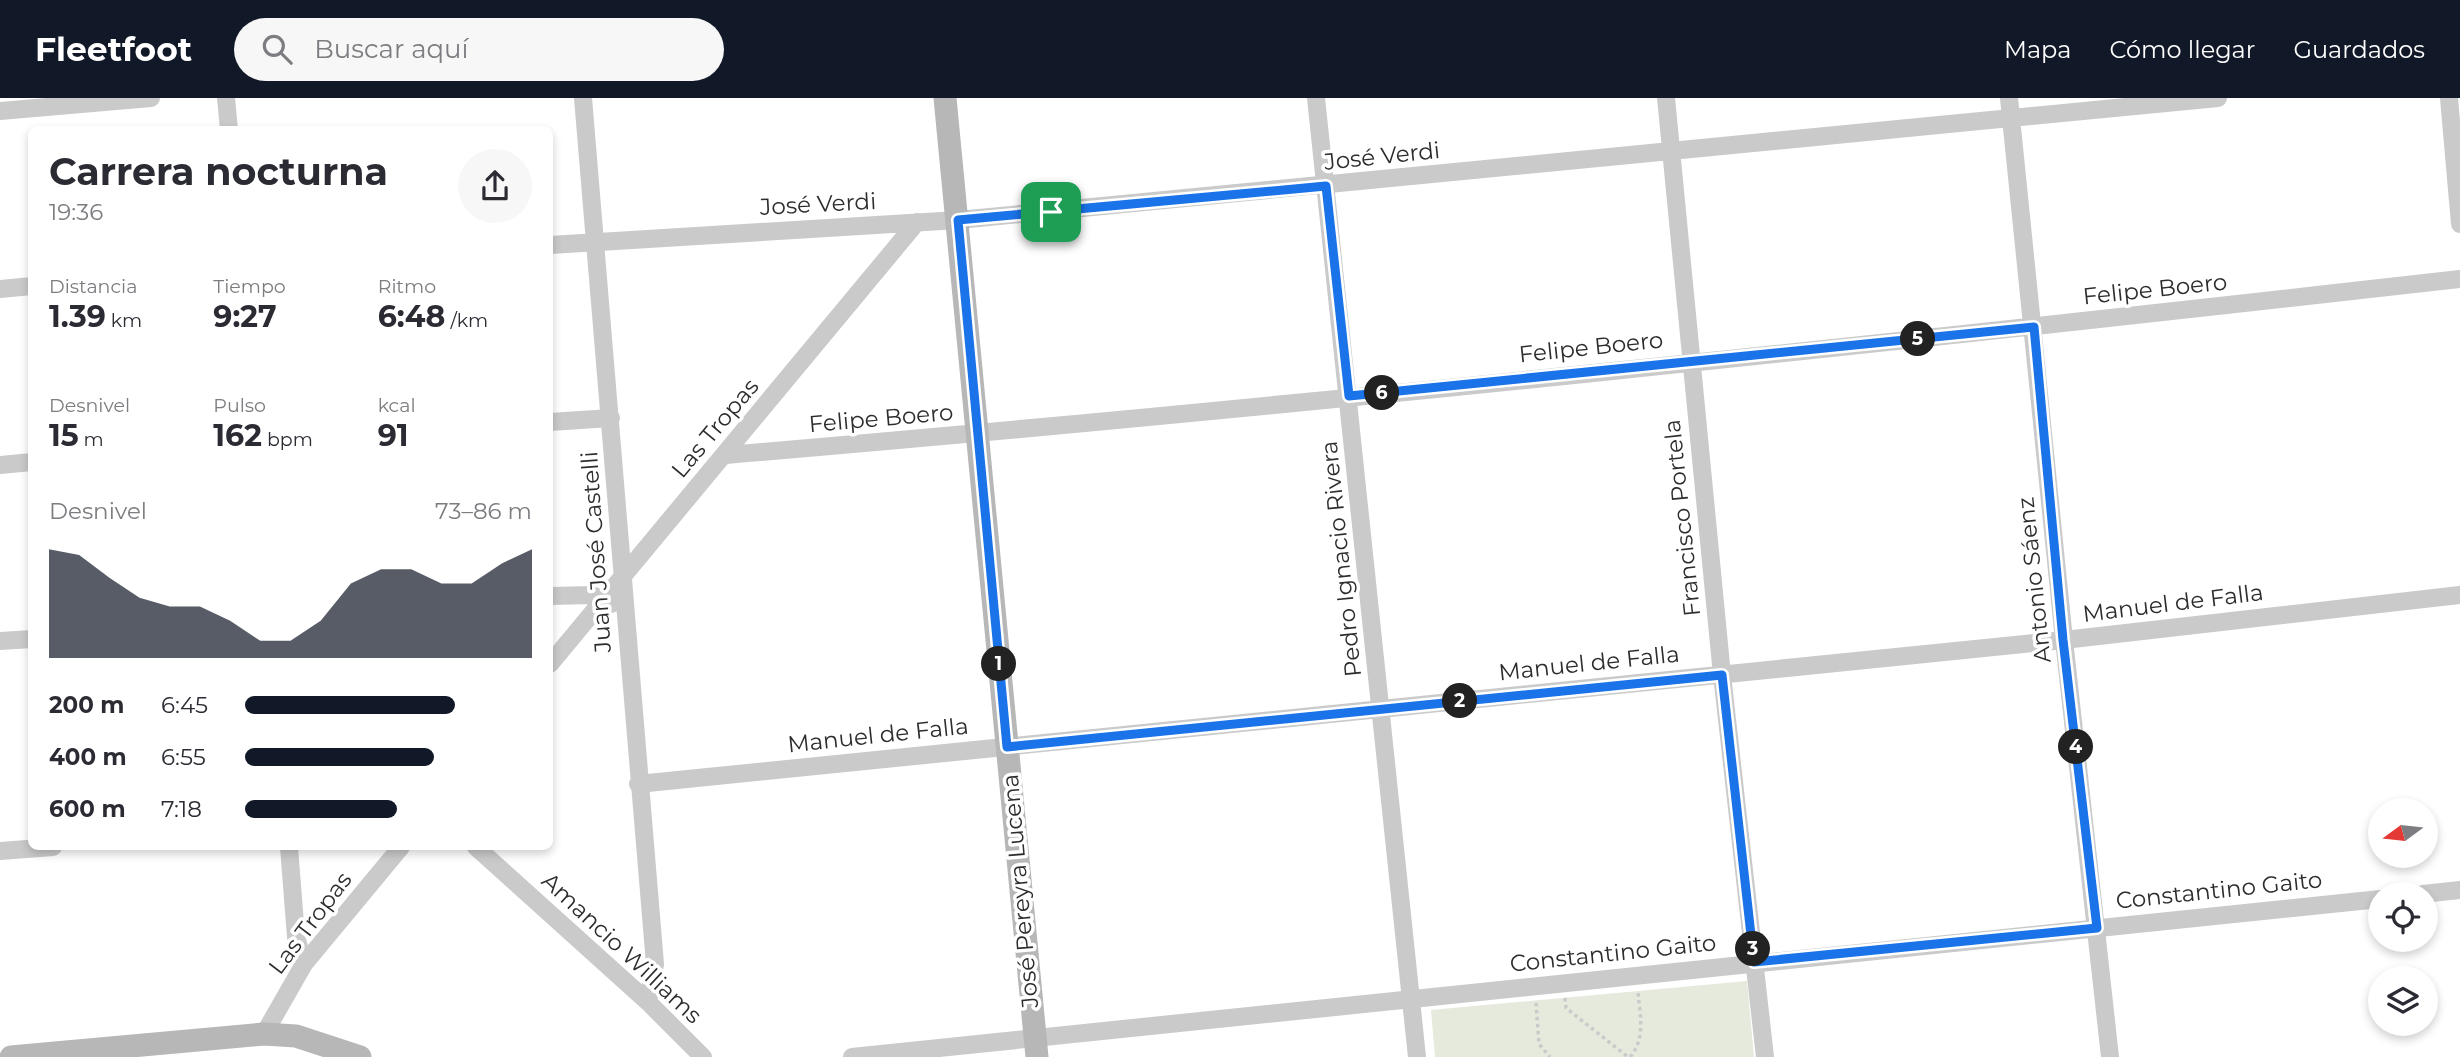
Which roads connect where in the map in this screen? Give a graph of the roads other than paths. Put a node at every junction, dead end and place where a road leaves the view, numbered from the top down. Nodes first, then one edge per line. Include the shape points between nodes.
1 (151, 98) edge
2 (226, 98) edge
3 (583, 98) edge
4 (945, 98) edge
5 (1316, 98) edge
6 (1666, 98) edge
7 (2009, 98) edge
8 (2218, 98) edge
9 (2449, 98) edge
10 (0, 111) edge
11 (2011, 120) junction
12 (229, 126) edge
13 (1671, 152) junction
14 (1326, 186) junction
15 (958, 220) junction
16 (917, 222) junction
17 (2460, 224) edge
18 (595, 242) junction
19 (553, 245) edge
20 (2460, 279) edge
21 (28, 286) edge
22 (0, 289) edge
23 (2034, 327) junction
24 (1691, 361) junction
25 (1349, 396) junction
26 (611, 418) junction
27 (553, 422) edge
28 (979, 434) junction
29 (726, 455) junction
30 (28, 462) edge
31 (0, 465) edge
32 (621, 575) junction
33 (2460, 595) edge
34 (553, 596) edge
35 (601, 599) junction
36 (624, 610) junction
37 (28, 639) edge
38 (2063, 640) junction
39 (0, 641) edge
40 (553, 660) edge
41 (1722, 675) junction
42 (1381, 708) junction
43 (1007, 747) junction
44 (638, 784) junction
45 (28, 849) edge
46 (289, 850) edge
47 (399, 850) edge
48 (479, 850) edge
49 (0, 851) edge
50 (2460, 890) edge
51 (2438, 892) edge
52 (2368, 900) edge
53 (2097, 928) junction
54 (1754, 962) junction
55 (304, 964) junction
56 (1411, 999) junction
57 (648, 1002) junction
58 (264, 1034) junction
59 (1036, 1047) edge
60 (11, 1057) edge
61 (359, 1057) edge
62 (703, 1057) edge
63 (852, 1057) edge
64 (1417, 1057) edge
65 (1765, 1057) edge
66 (2110, 1057) edge

1 - 10 street
2 - 12 street
3 - 18 street, Juan José Castelli
4 - 15 street, José Pereyra Lucena
5 - 14 street, Pedro Ignacio Rivera
6 - 13 street, Francisco Portela
7 - 11 street, Antonio Sáenz
8 - 11 street, José Verdi
9 - 17 street
11 - 13 street, José Verdi
11 - 23 street, Antonio Sáenz
13 - 14 street, José Verdi
13 - 24 street, Francisco Portela
14 - 15 street, José Verdi
14 - 25 street, Pedro Ignacio Rivera
15 - 16 street, José Verdi
15 - 28 street, José Pereyra Lucena
16 - 18 street, José Verdi
16 - 29 street, Las Tropas
18 - 19 street, José Verdi
18 - 26 street, Juan José Castelli
20 - 23 street, Felipe Boero
21 - 22 street
23 - 24 street, Felipe Boero
23 - 38 street, Antonio Sáenz
24 - 25 street, Felipe Boero
24 - 41 street, Francisco Portela
25 - 28 street, Felipe Boero
25 - 42 street, Pedro Ignacio Rivera
26 - 27 street
26 - 32 street, Juan José Castelli
28 - 29 street, Felipe Boero
28 - 43 street, José Pereyra Lucena
29 - 32 street, Las Tropas
30 - 31 street
32 - 35 street, Las Tropas
32 - 36 street, Juan José Castelli
33 - 38 street, Manuel de Falla
34 - 35 street
35 - 36 street
35 - 40 street, Las Tropas
36 - 44 street, Juan José Castelli
37 - 39 street
38 - 41 street, Manuel de Falla
38 - 53 street, Antonio Sáenz
41 - 42 street, Manuel de Falla
41 - 54 street, Francisco Portela
42 - 43 street, Manuel de Falla
42 - 56 street, Pedro Ignacio Rivera
43 - 44 street, Manuel de Falla
43 - 59 street, José Pereyra Lucena
44 - 57 street, Juan José Castelli via 654,964
45 - 49 street
46 - 55 street via 296,937
47 - 55 street, Las Tropas
48 - 57 street, Amancio Williams
50 - 51 street
52 - 53 street, Constantino Gaito
53 - 54 street, Constantino Gaito
53 - 66 street, Antonio Sáenz
54 - 56 street, Constantino Gaito
54 - 65 street, Francisco Portela
55 - 58 street, Las Tropas
56 - 59 street, Constantino Gaito
56 - 64 street, Pedro Ignacio Rivera
57 - 62 street, Amancio Williams
58 - 60 street
58 - 61 street via 296,1036
59 - 63 street, Constantino Gaito

